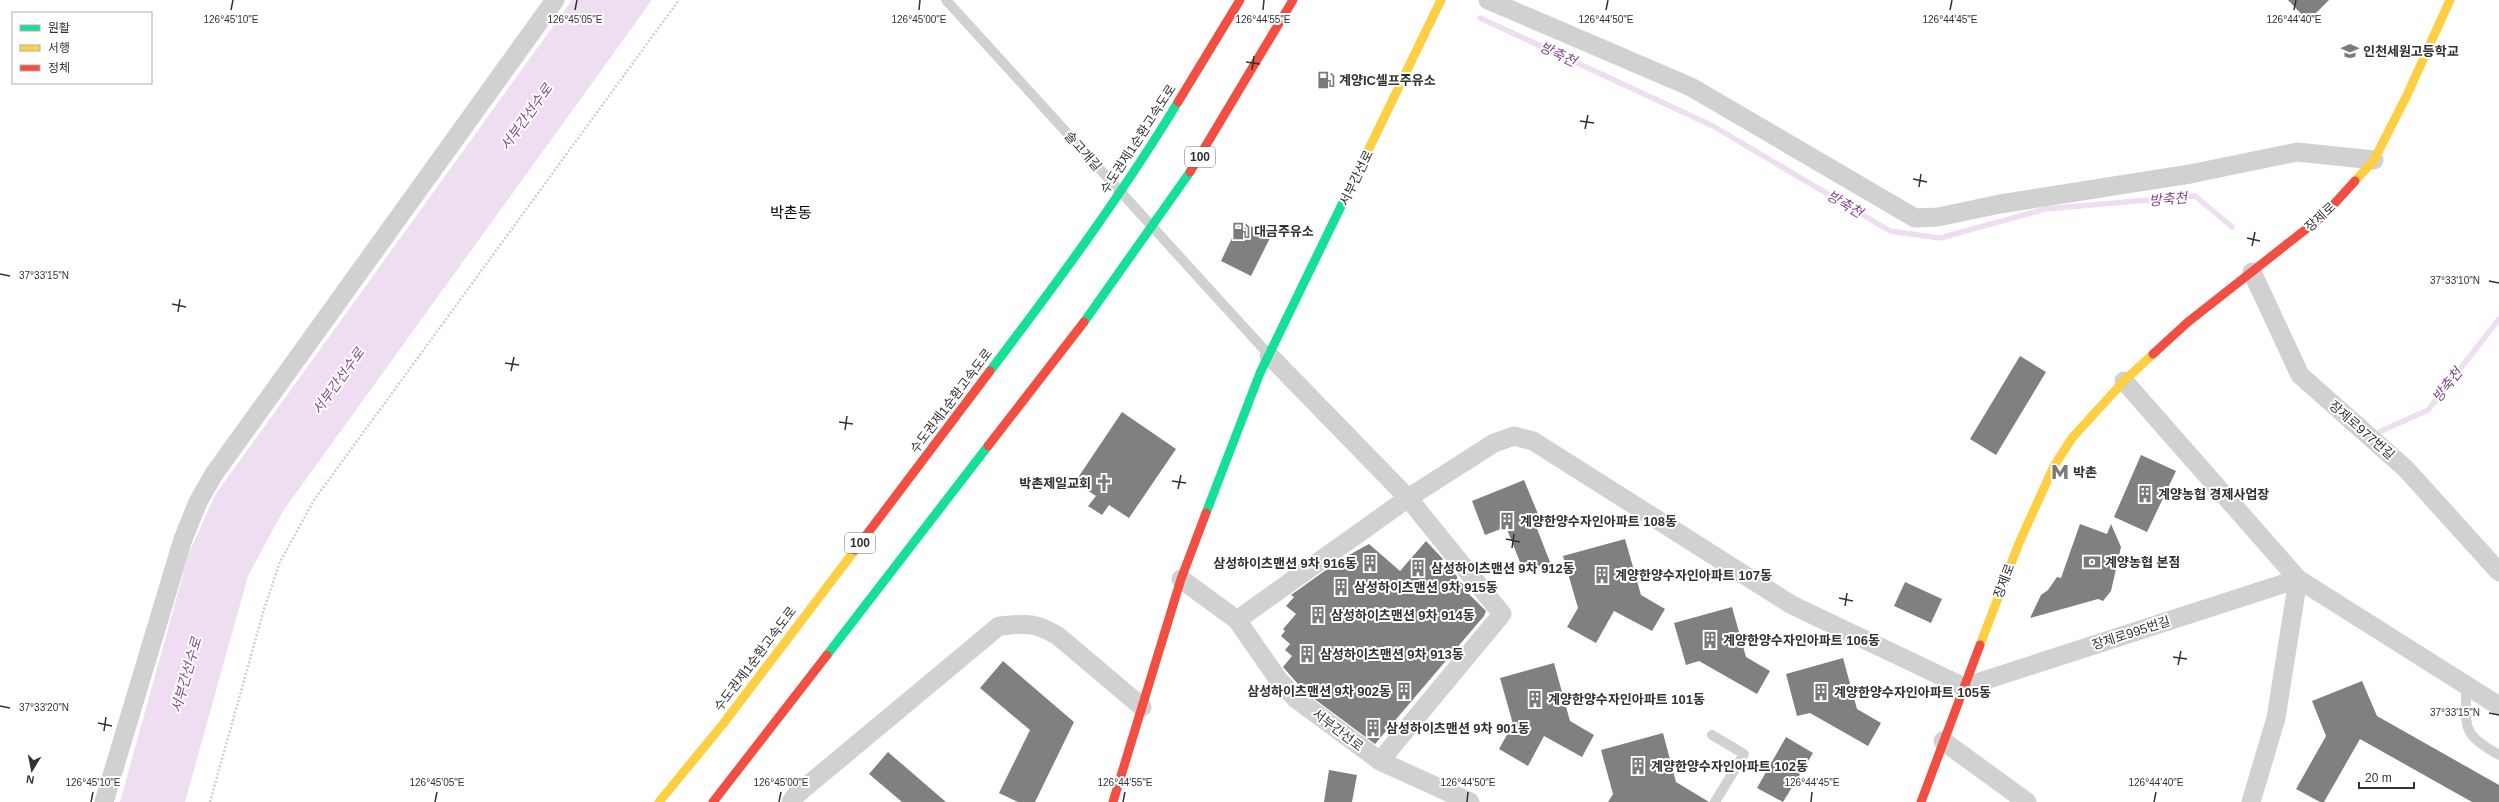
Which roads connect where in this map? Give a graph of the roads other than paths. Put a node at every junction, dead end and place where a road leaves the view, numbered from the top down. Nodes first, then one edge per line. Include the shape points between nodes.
1 (555, 0) edge
2 (946, 0) edge
3 (1240, 0) edge
4 (1293, 0) edge
5 (1441, 0) edge
6 (1488, 0) edge
7 (2450, 0) edge
8 (2374, 160) junction
9 (2252, 272) junction
10 (1269, 355) junction
11 (2124, 381) junction
12 (1408, 498) junction
13 (2499, 572) edge
14 (1180, 579) junction
15 (2298, 579) junction
16 (1237, 620) junction
17 (2466, 685) junction
18 (1964, 687) junction
19 (2499, 706) edge
20 (1142, 707) junction
21 (1712, 735) dead end
22 (1943, 741) junction
23 (2499, 755) edge
24 (1380, 761) junction
25 (2251, 800) edge
26 (104, 802) edge
27 (658, 802) edge
28 (713, 802) edge
29 (791, 802) edge
30 (1113, 802) edge
31 (1470, 802) edge
32 (1715, 802) edge
33 (1921, 802) edge
34 (2027, 802) edge

1 - 26 street via 219,468 198,502 173,568
2 - 10 lane, 솔고개길
3 - 27 main road, 수도권제1순환고속도로 / 100 via 1152,145 1058,282 722,724
4 - 28 main road, 100 via 1192,170 1096,306
5 - 10 main road, 서부간선로
6 - 8 street via 1691,87 1915,218 1938,217 2000,204 2190,174 2297,152
7 - 8 main road, 장제로
8 - 9 main road, 장제로 via 2324,216
9 - 11 main road, 장제로 via 2188,322
9 - 13 street, 장제로977번길 via 2300,375 2406,469
10 - 12 street
10 - 14 main road, 서부간선로
11 - 15 street
11 - 18 main road, 장제로 via 2072,438 2054,466 2020,543
12 - 16 street
12 - 18 street via 1494,443 1514,436 1533,441 1792,606
12 - 24 street via 1502,614
14 - 16 street, 서부간선로
14 - 20 main road, 서부간선로
15 - 17 street
15 - 18 street, 장제로995번길
15 - 25 street via 2276,718
16 - 24 street, 서부간선로 via 1278,679 1295,698
17 - 19 street
17 - 23 lane via 2467,729 2476,741
18 - 22 main road, 장제로
20 - 29 street via 1058,636 1044,628 1032,624 999,626 796,795
20 - 30 main road, 서부간선로
21 - 32 lane via 1744,754
22 - 33 main road, 장제로
22 - 34 street
24 - 31 street, 서부간선로

